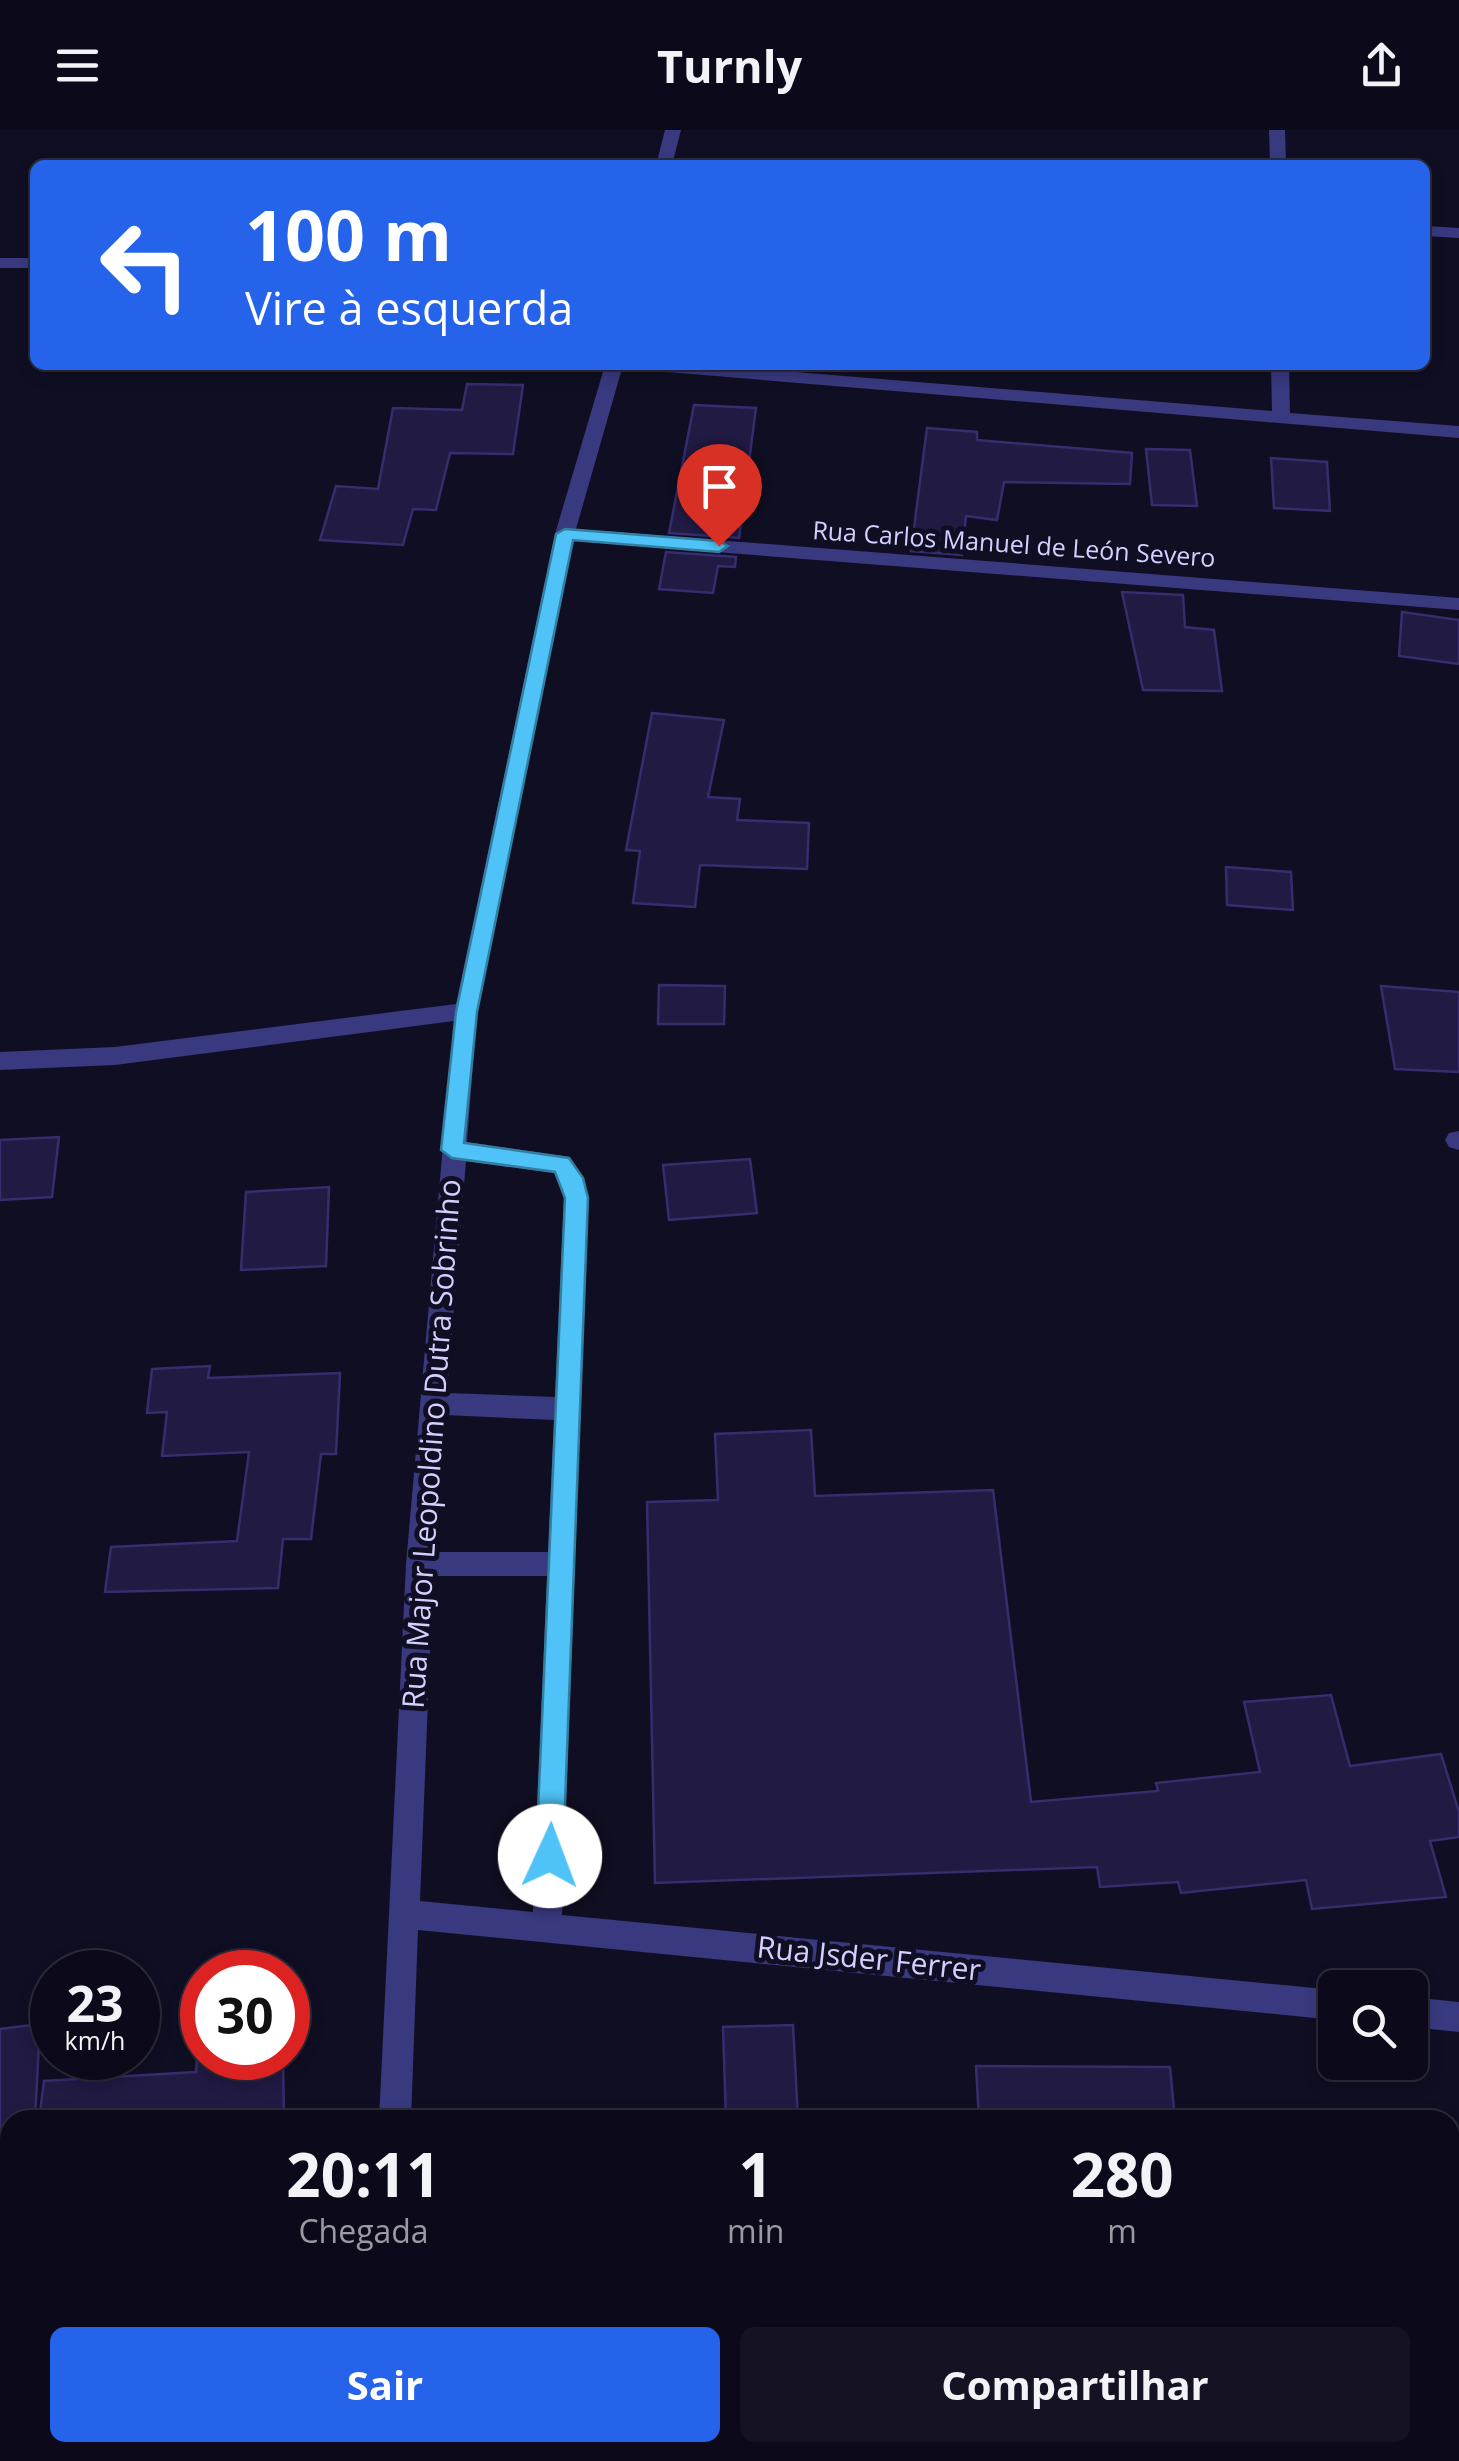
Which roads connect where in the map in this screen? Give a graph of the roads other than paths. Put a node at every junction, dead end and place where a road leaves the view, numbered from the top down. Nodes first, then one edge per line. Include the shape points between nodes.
1 (673, 130) edge
2 (1277, 130) edge
3 (665, 160) edge
4 (1278, 160) edge
5 (1430, 231) edge
6 (1459, 233) edge
7 (0, 263) edge
8 (30, 263) edge
9 (613, 370) edge
10 (703, 370) edge
11 (1280, 370) edge
12 (1281, 418) junction
13 (1459, 432) edge
14 (565, 534) junction
15 (1459, 604) edge
16 (466, 1012) junction
17 (0, 1060) edge
18 (452, 1150) junction
19 (431, 1404) junction
20 (568, 1410) junction
21 (420, 1564) junction
22 (562, 1564) junction
23 (402, 1914) junction
24 (546, 1928) junction
25 (1318, 2002) edge
26 (1428, 2013) edge
27 (1459, 2016) edge
28 (395, 2110) edge

1 - 3 street
2 - 4 street
5 - 6 street
7 - 8 street
9 - 14 street, Rua Major Leopoldino Dutra Sobrinho
10 - 12 street
11 - 12 street
12 - 13 street
14 - 15 street, Rua Carlos Manuel de León Severo
14 - 16 street, Rua Major Leopoldino Dutra Sobrinho
16 - 17 street via 115,1056
16 - 18 street, Rua Major Leopoldino Dutra Sobrinho
18 - 19 street, Rua Major Leopoldino Dutra Sobrinho
18 - 20 street via 562,1164 572,1178
19 - 20 street
19 - 21 street, Rua Major Leopoldino Dutra Sobrinho
20 - 22 street
21 - 22 street
21 - 23 street, Rua Major Leopoldino Dutra Sobrinho
22 - 24 street
23 - 24 street, Rua Jsder Ferrer
23 - 28 street, Rua Major Leopoldino Dutra Sobrinho
24 - 25 street, Rua Jsder Ferrer
26 - 27 street

